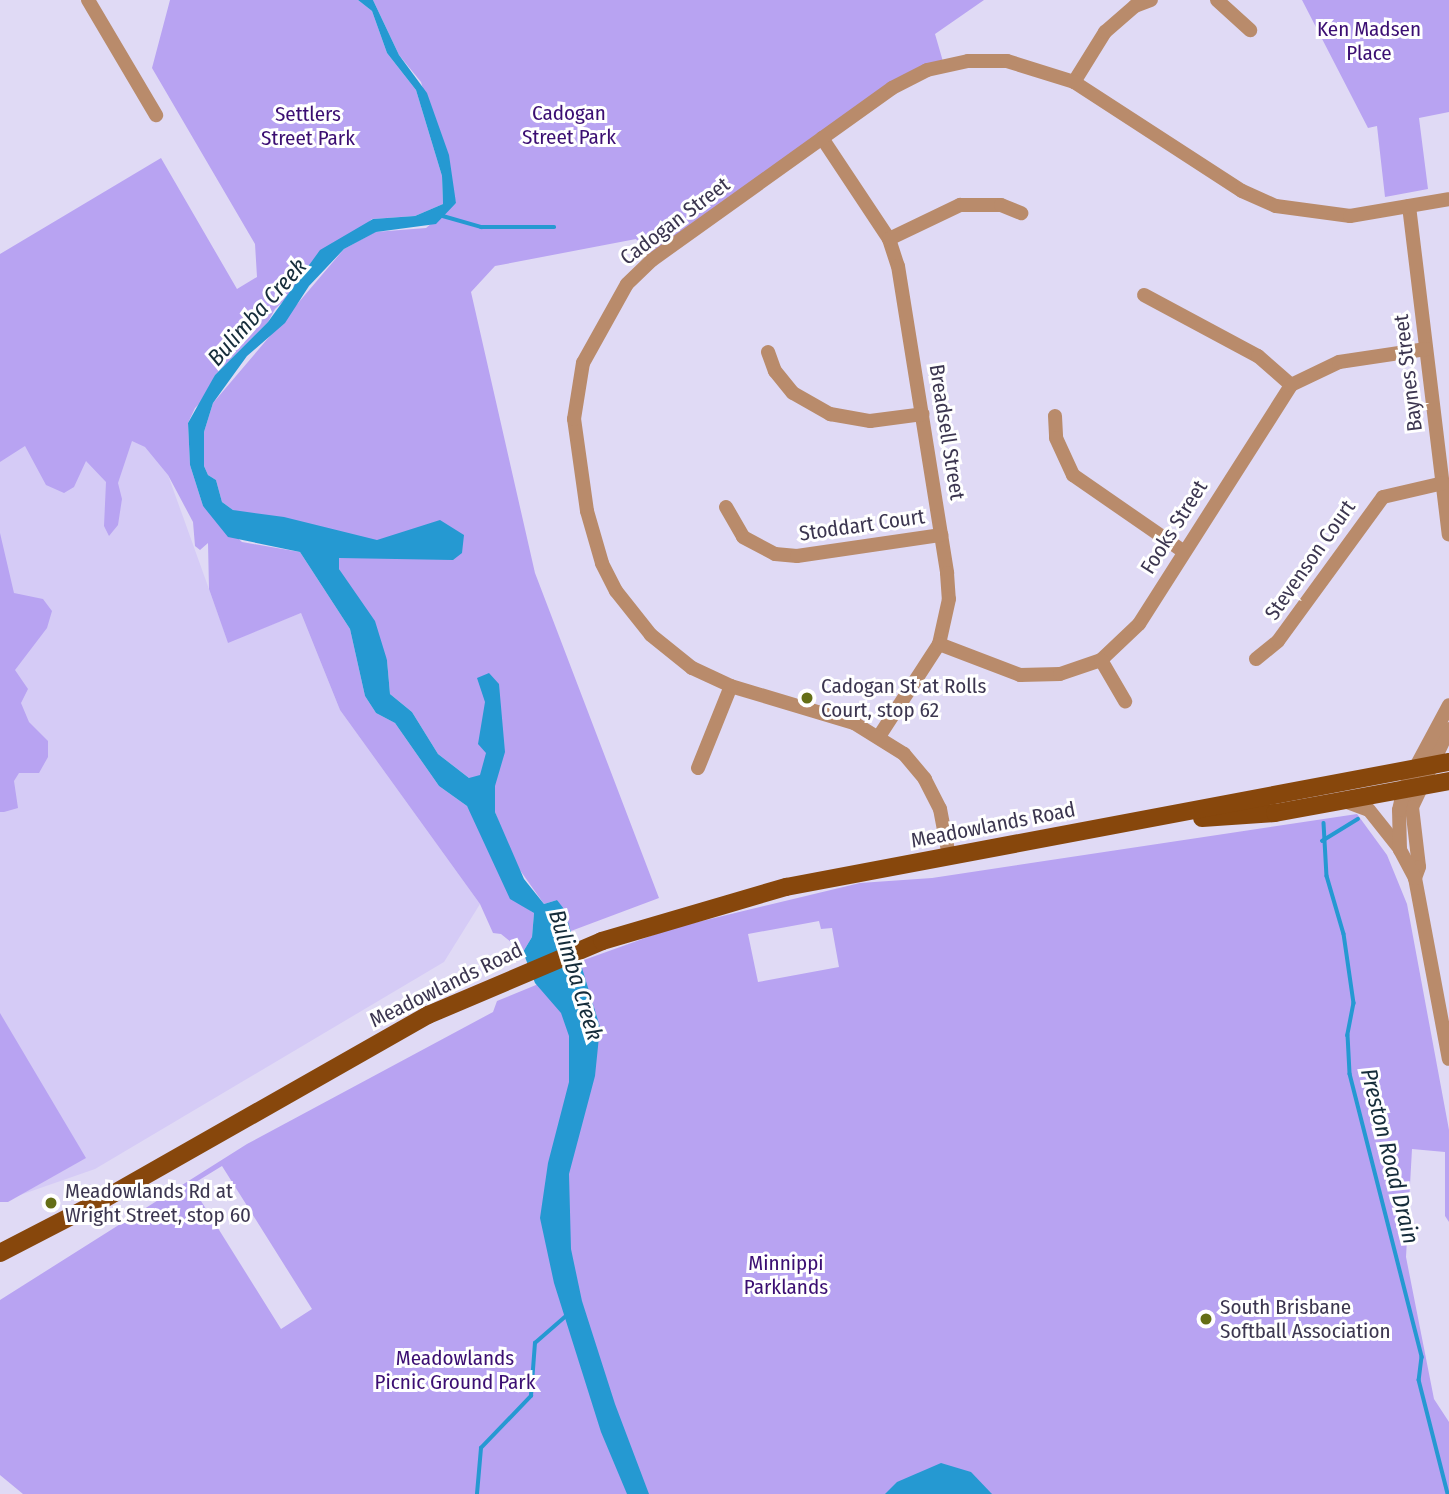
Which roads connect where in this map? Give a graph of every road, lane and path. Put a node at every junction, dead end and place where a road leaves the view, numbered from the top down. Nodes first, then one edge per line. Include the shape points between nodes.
1 (88, 0) edge
2 (1151, 0) edge
3 (1217, 0) edge
4 (1250, 30) dead end
5 (1074, 82) junction
6 (156, 115) dead end
7 (822, 138) junction
8 (1449, 199) edge
9 (1409, 206) junction
10 (1021, 214) dead end
11 (889, 239) junction
12 (1144, 295) dead end
13 (1426, 349) junction
14 (768, 352) dead end
15 (1291, 385) junction
16 (923, 414) junction
17 (1055, 416) dead end
18 (1443, 483) junction
19 (726, 507) dead end
20 (942, 535) junction
21 (1449, 535) edge
22 (1184, 552) junction
23 (939, 644) junction
24 (1255, 659) dead end
25 (1101, 660) junction
26 (731, 686) junction
27 (1125, 701) dead end
28 (1449, 705) edge
29 (1449, 729) edge
30 (880, 735) junction
31 (1449, 762) edge
32 (698, 768) dead end
33 (1418, 777) junction
34 (1449, 780) edge
35 (1341, 800) junction
36 (1114, 824) junction
37 (1401, 850) junction
38 (949, 856) junction
39 (1415, 878) junction
40 (1449, 1059) edge
41 (0, 1253) edge

1 - 6 street
2 - 5 street via 1135,6 1105,32
3 - 4 street
5 - 7 street, Cadogan Street via 1007,61 944,65 892,88
5 - 9 street, Cadogan Street via 1242,191 1276,206 1350,216
7 - 11 street, Breadsell Street
7 - 26 street, Cadogan Street via 652,260 627,284 596,333 576,392 577,466 607,572 651,635 692,668
8 - 9 street, Cadogan Street
9 - 13 street, Baynes Street
10 - 11 street via 1001,205 960,205
11 - 16 street, Breadsell Street via 903,288
12 - 15 street via 1258,356
13 - 15 street via 1339,362
13 - 18 street, Baynes Street
14 - 16 street via 775,371 793,393 830,414 870,421
15 - 22 street, Fooks Street
16 - 20 street, Breadsell Street
17 - 22 street via 1056,439 1073,475
18 - 21 street, Baynes Street
18 - 24 street, Stevenson Court via 1383,497 1278,641
19 - 20 street, Stoddart Court via 743,537 775,554 797,556
20 - 23 street, Breadsell Street via 949,599
22 - 25 street, Fooks Street via 1139,624
23 - 25 street, Fooks Street via 1020,675 1060,674
23 - 30 street, Breadsell Street
25 - 27 street
26 - 30 street, Cadogan Street
26 - 32 street
28 - 33 street
29 - 33 street
30 - 38 street, Cadogan Street via 925,779 940,809
31 - 33 main road, Meadowlands Road
33 - 34 main road, Meadowlands Road
33 - 35 main road, Meadowlands Road
33 - 36 main road, Meadowlands Road
33 - 37 street via 1399,816
33 - 39 street via 1412,807 1419,867
35 - 36 main road, Meadowlands Road via 1275,813
35 - 37 street via 1369,810
36 - 38 main road, Meadowlands Road
37 - 39 street
38 - 41 main road, Meadowlands Road via 786,887 602,941 493,984 428,1015
39 - 40 street

